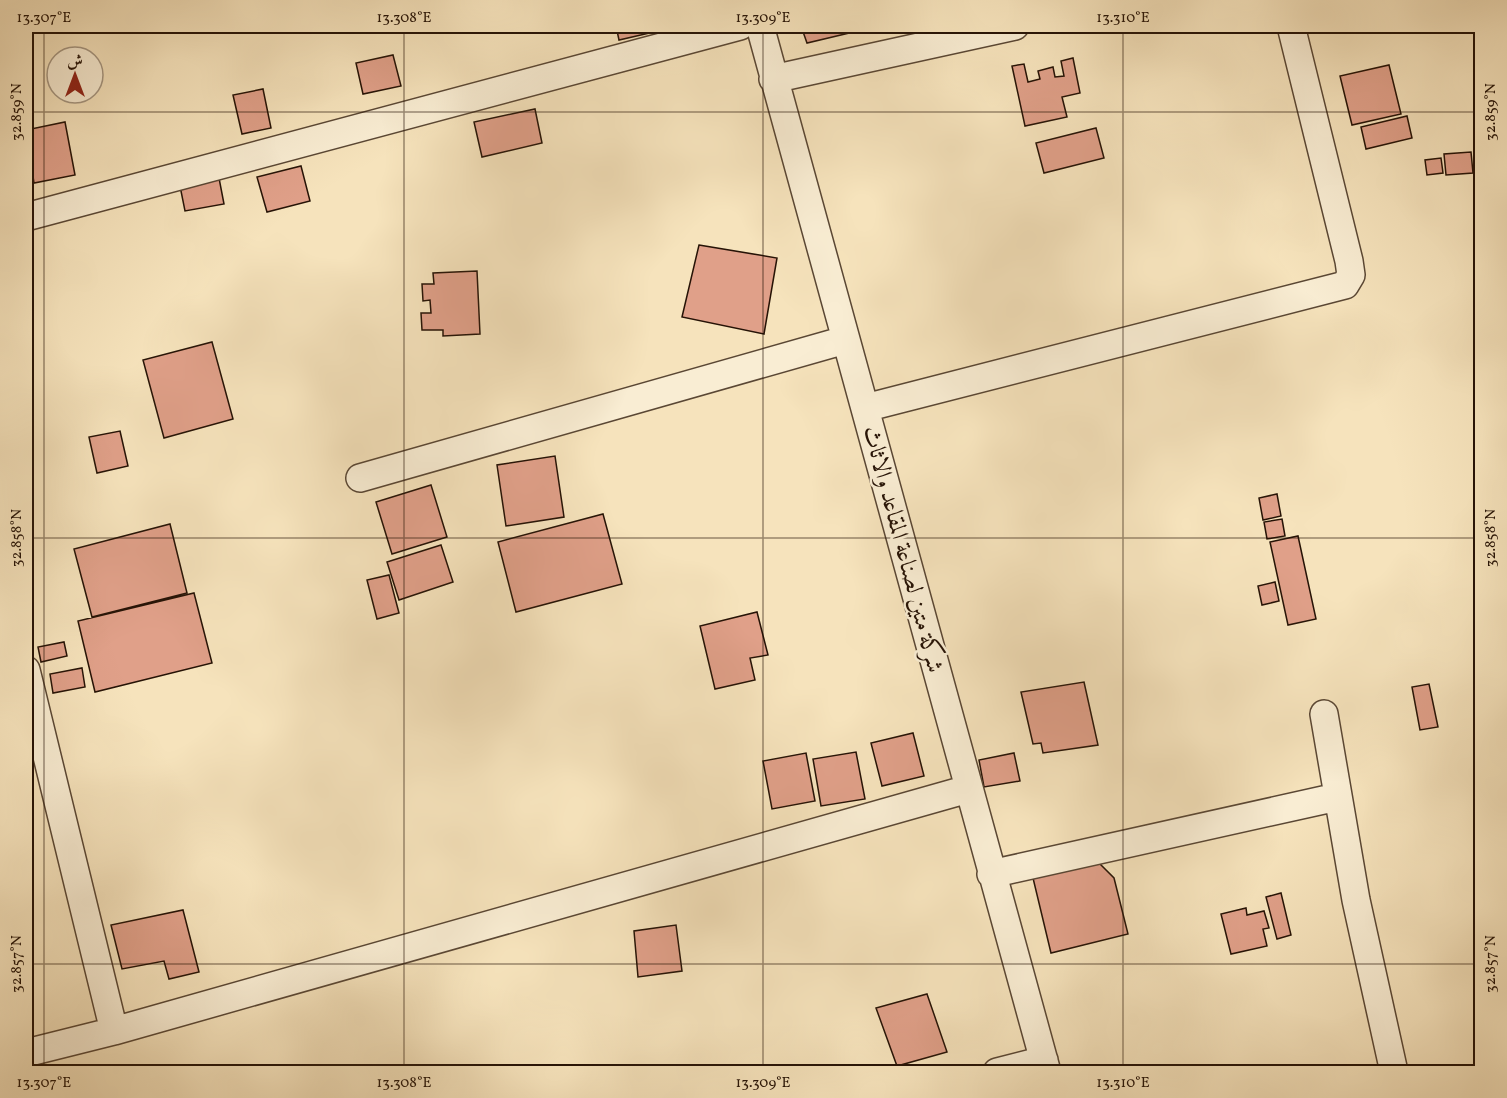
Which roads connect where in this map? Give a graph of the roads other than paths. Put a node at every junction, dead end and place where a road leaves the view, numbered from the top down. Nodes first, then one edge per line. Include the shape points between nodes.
1 (740, 26) edge
2 (760, 26) edge
3 (1015, 26) edge
4 (1291, 26) edge
5 (773, 79) junction
6 (26, 217) edge
7 (845, 340) junction
8 (865, 408) junction
9 (360, 478) dead end
10 (26, 670) edge
11 (1324, 714) dead end
12 (968, 789) junction
13 (1337, 797) junction
14 (991, 874) junction
15 (114, 1031) junction
16 (26, 1053) edge
17 (1045, 1066) edge
18 (997, 1072) edge
19 (1394, 1072) edge

1 - 6 street
2 - 5 street, شركة متين لصناعة المقاعد والاثاث
3 - 5 street
4 - 8 street via 1349,261 1351,275 1345,285
5 - 7 street, شركة متين لصناعة المقاعد والاثاث
7 - 8 street, شركة متين لصناعة المقاعد والاثاث
7 - 9 street
8 - 12 street, شركة متين لصناعة المقاعد والاثاث
10 - 15 street
11 - 13 street
12 - 14 street, شركة متين لصناعة المقاعد والاثاث
12 - 15 street
13 - 14 street
13 - 19 street
14 - 17 street, شركة متين لصناعة المقاعد والاثاث
15 - 16 street
17 - 18 street

